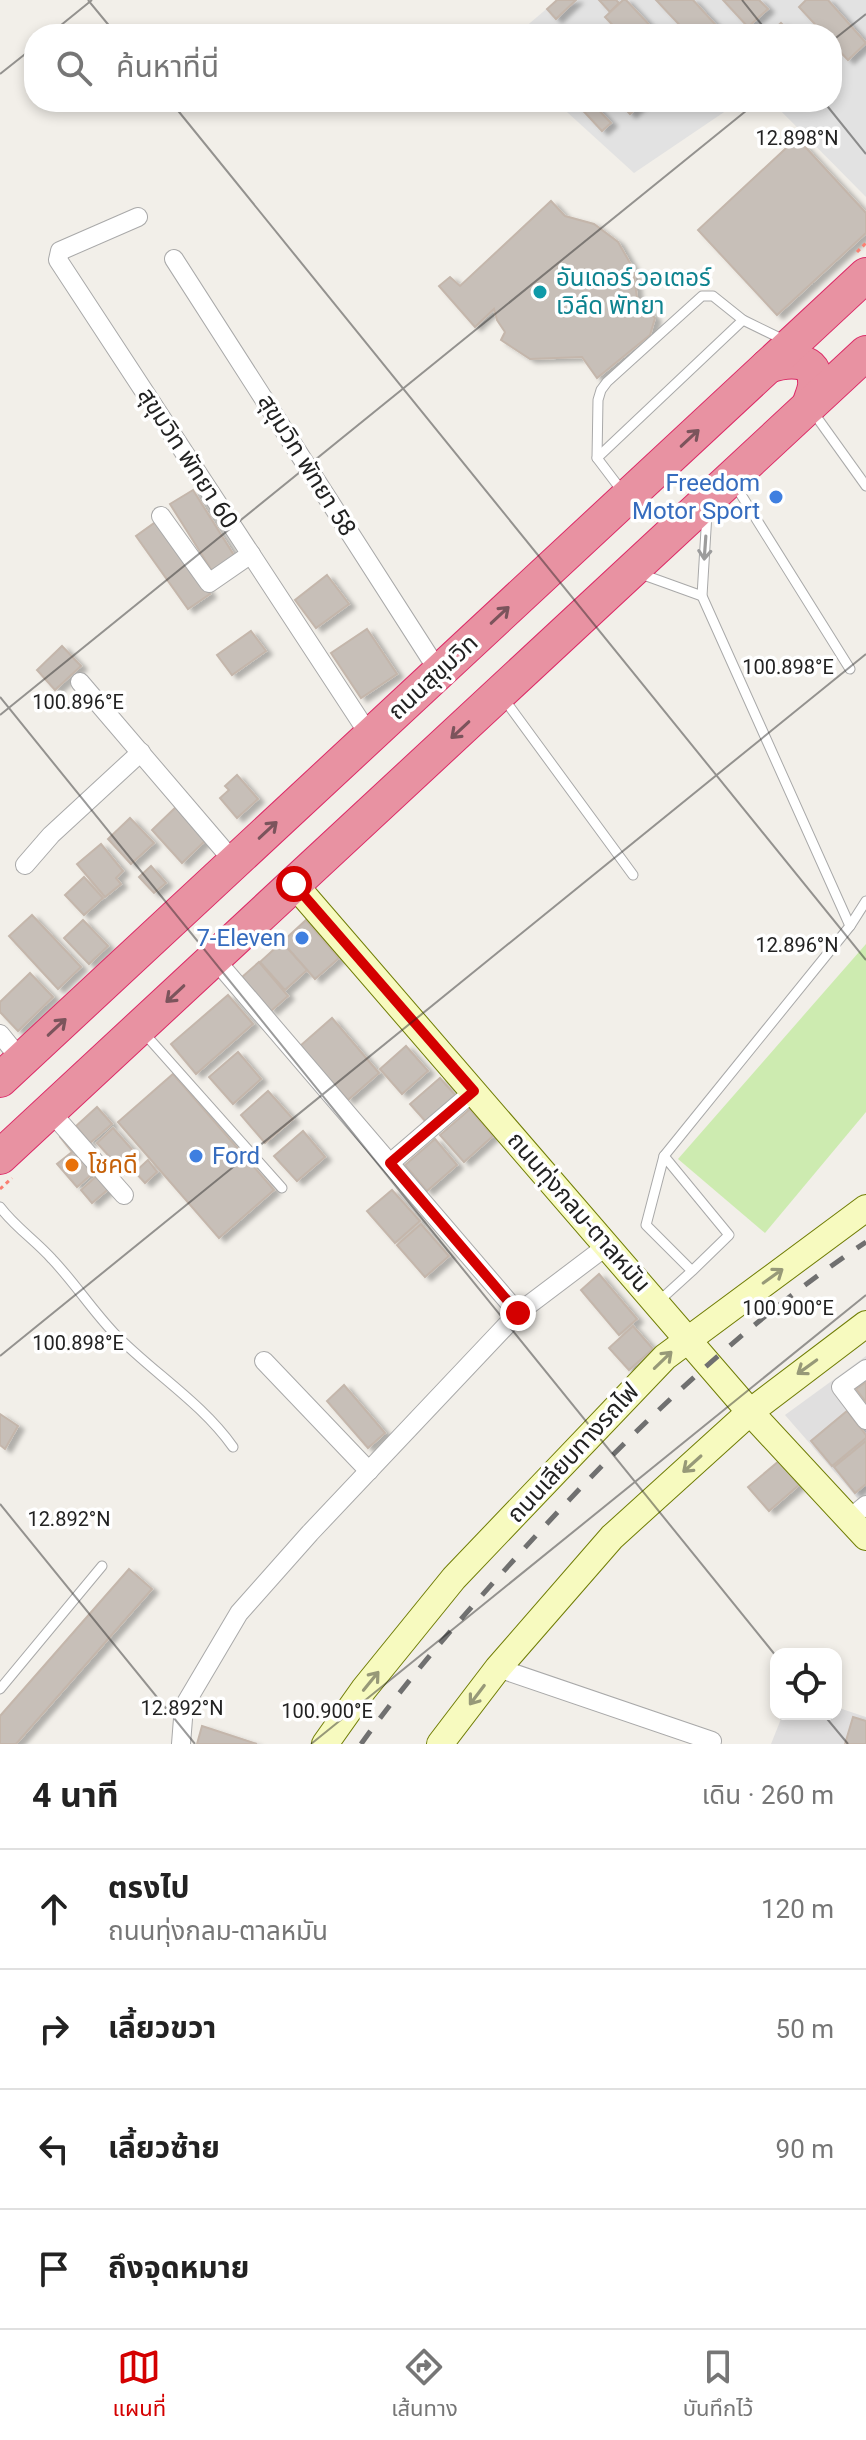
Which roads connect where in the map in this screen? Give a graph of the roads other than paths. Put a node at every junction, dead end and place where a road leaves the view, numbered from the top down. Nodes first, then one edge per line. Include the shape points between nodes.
1 (138, 217) dead end
2 (174, 259) dead end
3 (866, 275) edge
4 (839, 299) junction
5 (743, 320) junction
6 (866, 339) edge
7 (866, 353) edge
8 (780, 355) junction
9 (809, 406) junction
10 (597, 458) junction
11 (866, 486) edge
12 (719, 489) junction
13 (626, 497) junction
14 (161, 516) dead end
15 (251, 554) junction
16 (630, 571) junction
17 (702, 596) junction
18 (850, 669) dead end
19 (439, 672) junction
20 (80, 682) dead end
21 (499, 693) junction
22 (370, 736) junction
23 (141, 752) junction
24 (234, 862) junction
25 (25, 865) dead end
26 (633, 875) dead end
27 (294, 884) junction
28 (866, 901) edge
29 (850, 926) junction
30 (214, 958) junction
31 (139, 1027) junction
32 (0, 1034) edge
33 (10, 1070) edge
34 (474, 1091) junction
35 (50, 1111) junction
36 (664, 1156) junction
37 (0, 1157) edge
38 (390, 1163) junction
39 (282, 1188) dead end
40 (124, 1195) dead end
41 (0, 1207) edge
42 (866, 1208) edge
43 (608, 1245) junction
44 (692, 1271) junction
45 (657, 1303) junction
46 (518, 1313) junction
47 (866, 1324) edge
48 (688, 1338) junction
49 (264, 1361) dead end
50 (866, 1369) edge
51 (750, 1412) junction
52 (866, 1420) edge
53 (233, 1447) dead end
54 (369, 1471) junction
55 (861, 1523) edge
56 (102, 1566) dead end
57 (498, 1668) junction
58 (0, 1689) edge
59 (712, 1741) dead end
60 (181, 1744) edge
61 (325, 1744) edge
62 (440, 1744) edge

1 - 15 street, สุขุมวิท พัทยา 60 via 60,251 58,260
2 - 19 street, สุขุมวิท พัทยา 58
3 - 4 highway, ถนนสุขุมวิท
4 - 6 highway via 841,327 856,339
4 - 8 highway, ถนนสุขุมวิท
5 - 8 lane
5 - 10 lane
5 - 10 lane via 713,296 702,296 607,382 598,400
7 - 9 highway
8 - 9 highway via 811,369 816,384
13 -> 8 highway, ถนนสุขุมวิท
9 - 11 lane
9 - 12 highway
10 - 13 lane
12 - 16 highway
12 -> 17 lane
12 - 18 lane
19 -> 13 highway, ถนนสุขุมวิท
14 - 15 street via 209,583
15 - 22 street, สุขุมวิท พัทยา 60
16 - 17 lane
16 - 21 highway
17 - 29 lane
19 - 22 highway, ถนนสุขุมวิท
20 - 23 street
21 - 26 lane
21 -> 27 highway
24 -> 22 highway, ถนนสุขุมวิท
23 - 24 street
23 - 25 street
33 -> 24 highway, ถนนสุขุมวิท
27 - 30 highway
27 - 34 street, ถนนทุ่งกลม-ตาลหมัน
28 - 29 lane
29 - 36 lane
30 -> 31 highway
30 - 38 street
31 - 35 highway
31 - 39 lane
32 - 33 street
34 - 38 street
34 - 43 street, ถนนทุ่งกลม-ตาลหมัน
35 - 37 highway
35 - 40 street
36 - 44 lane via 646,1225
36 - 44 lane via 729,1235
38 - 46 street
41 - 53 lane via 114,1333 209,1417
48 -> 42 street, ถนนเลียบทางรถไฟ
43 - 45 street, ถนนทุ่งกลม-ตาลหมัน
43 - 46 street
44 - 45 lane
45 - 48 street, ถนนทุ่งกลม-ตาลหมัน
46 - 54 street
47 -> 51 street
48 - 51 street, ถนนทุ่งกลม-ตาลหมัน
61 -> 48 street, ถนนเลียบทางรถไฟ via 454,1578
49 - 54 street
50 - 52 street via 841,1387
51 - 55 street, ถนนทุ่งกลม-ตาลหมัน
51 -> 57 street via 612,1537
54 - 60 street via 239,1613 184,1706
56 - 58 lane
57 - 59 street
57 -> 62 street

